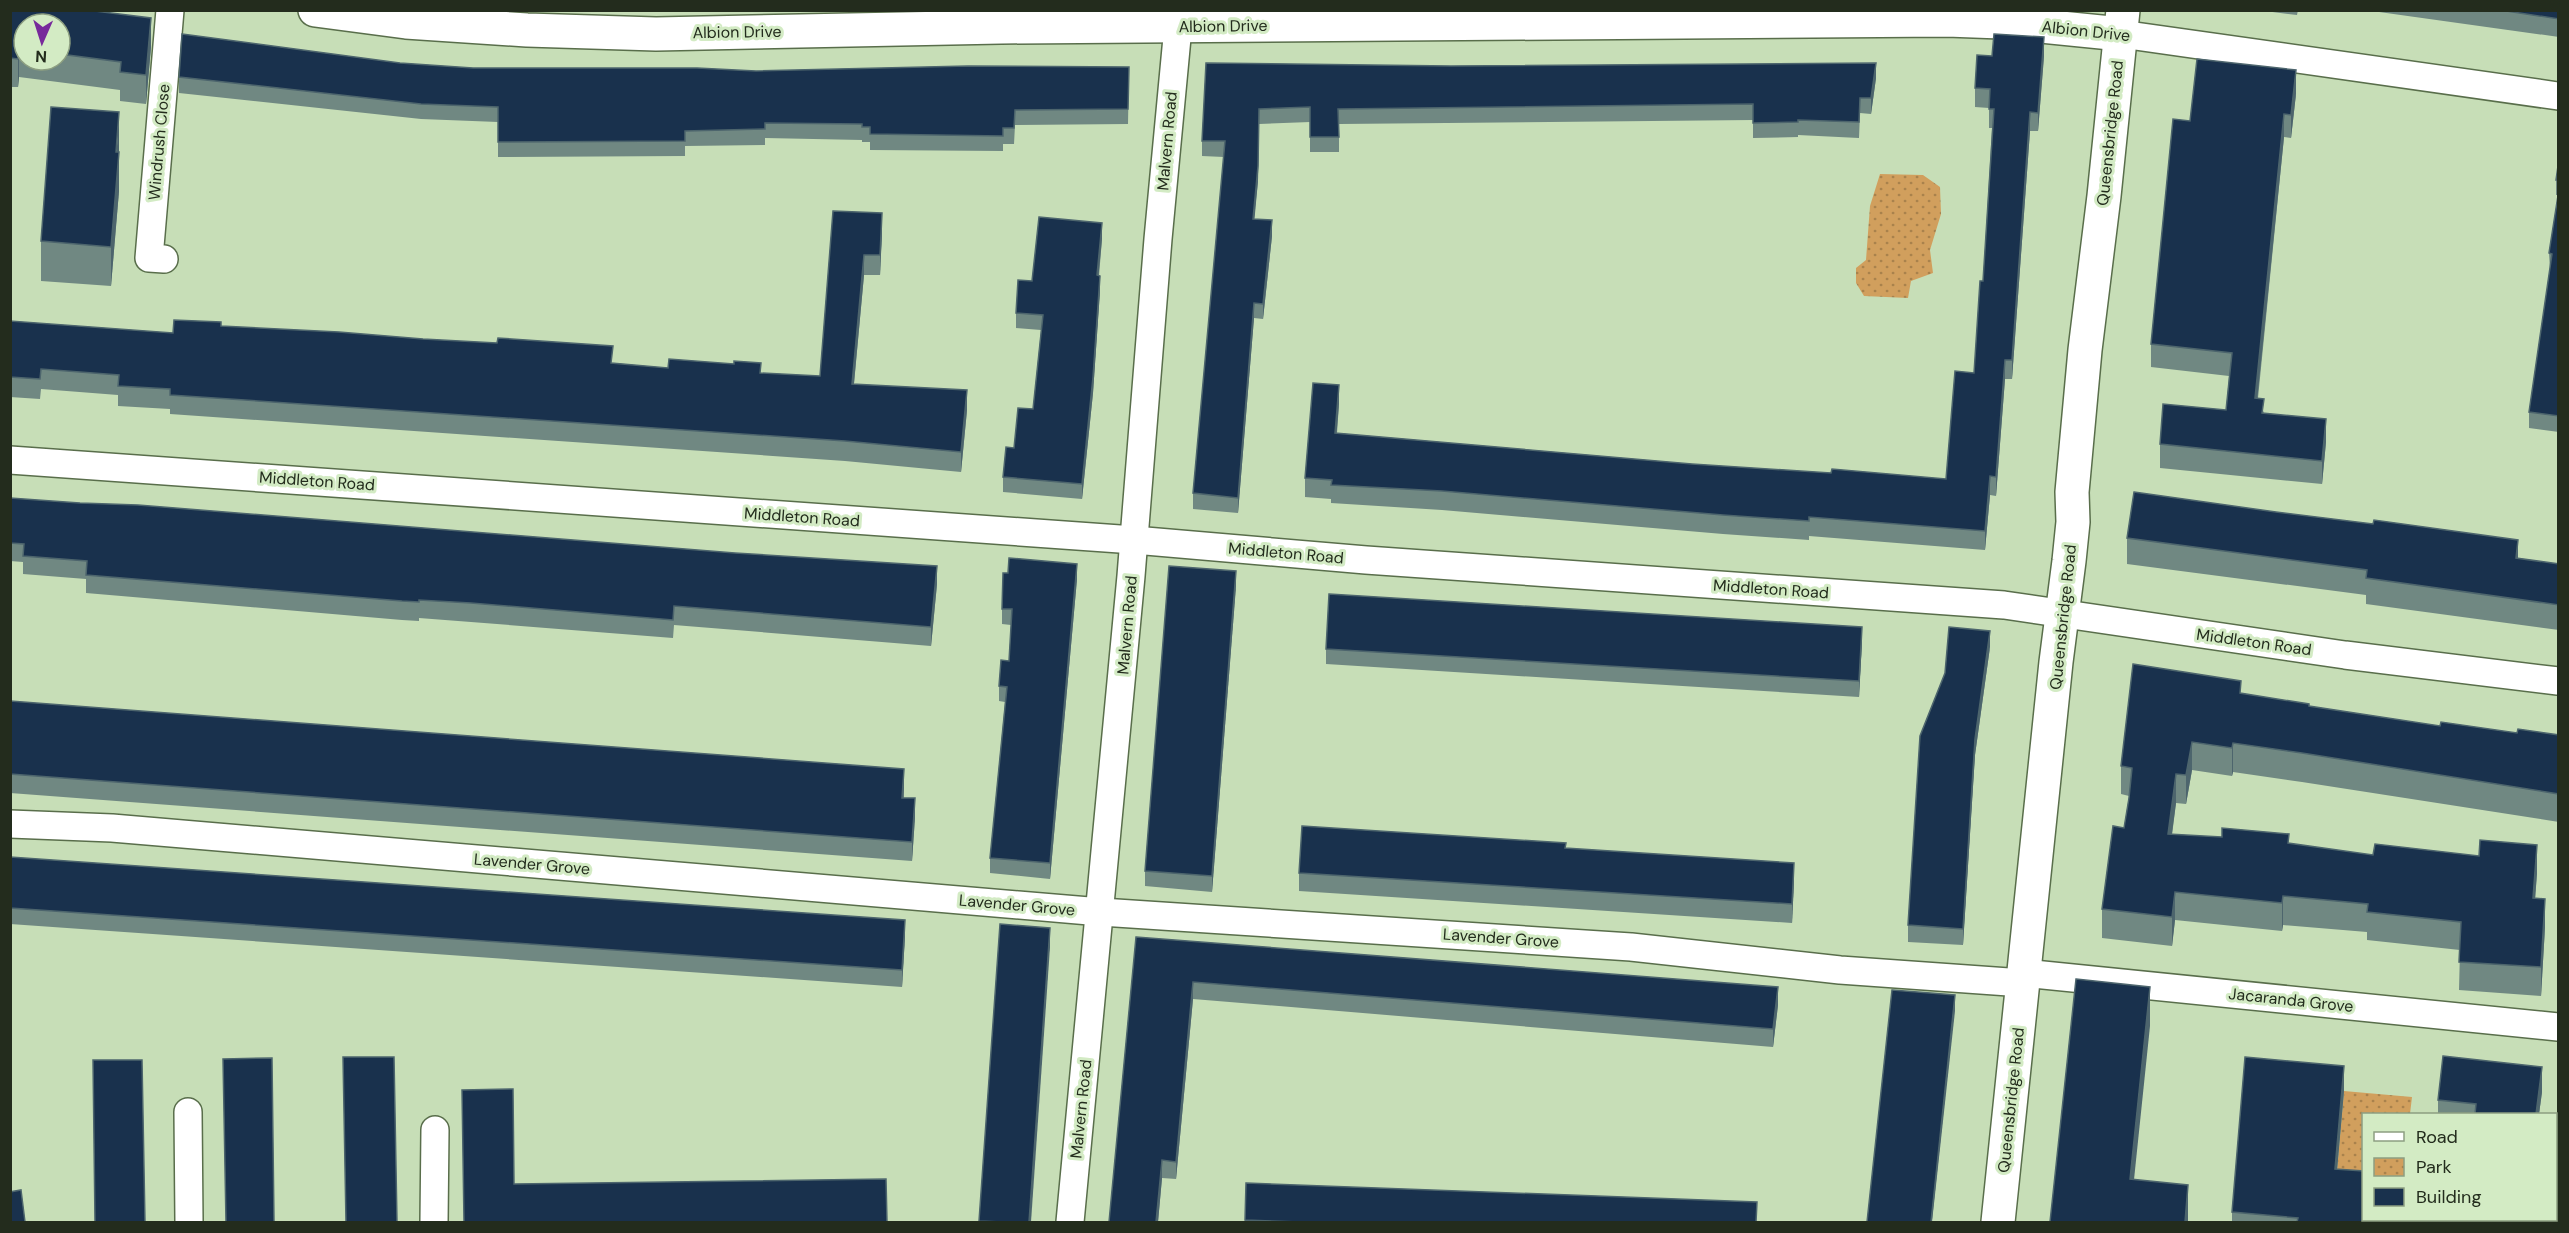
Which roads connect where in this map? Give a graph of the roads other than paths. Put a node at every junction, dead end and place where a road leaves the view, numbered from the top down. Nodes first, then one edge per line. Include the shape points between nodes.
1 (171, 10) edge
2 (315, 10) edge
3 (2122, 22) edge
4 (1178, 27) junction
5 (2559, 96) edge
6 (164, 260) dead end
7 (10, 460) edge
8 (1134, 540) junction
9 (2062, 613) junction
10 (2559, 681) edge
11 (10, 824) edge
12 (1101, 912) junction
13 (2023, 978) junction
14 (2559, 1027) edge
15 (188, 1112) dead end
16 (435, 1130) dead end
17 (189, 1222) edge
18 (434, 1222) edge
19 (1070, 1222) edge
20 (1998, 1222) edge

1 - 6 street, Windrush Close via 149,258
2 - 4 street, Albion Drive via 461,26 656,34
3 - 4 street, Albion Drive
3 - 5 street, Albion Drive
3 - 9 street, Queensbridge Road via 2085,350 2072,492 2072,539
4 - 8 street, Malvern Road
7 - 8 street, Middleton Road
8 - 9 street, Middleton Road via 2004,605
8 - 12 street, Malvern Road
9 - 10 street, Middleton Road via 2345,655
9 - 13 street, Queensbridge Road
11 - 12 street, Lavender Grove via 112,828
12 - 13 street, Lavender Grove via 1631,947 1840,970
12 - 19 street, Malvern Road
13 - 14 street, Jacaranda Grove
13 - 20 street, Queensbridge Road
15 - 17 street
16 - 18 street

